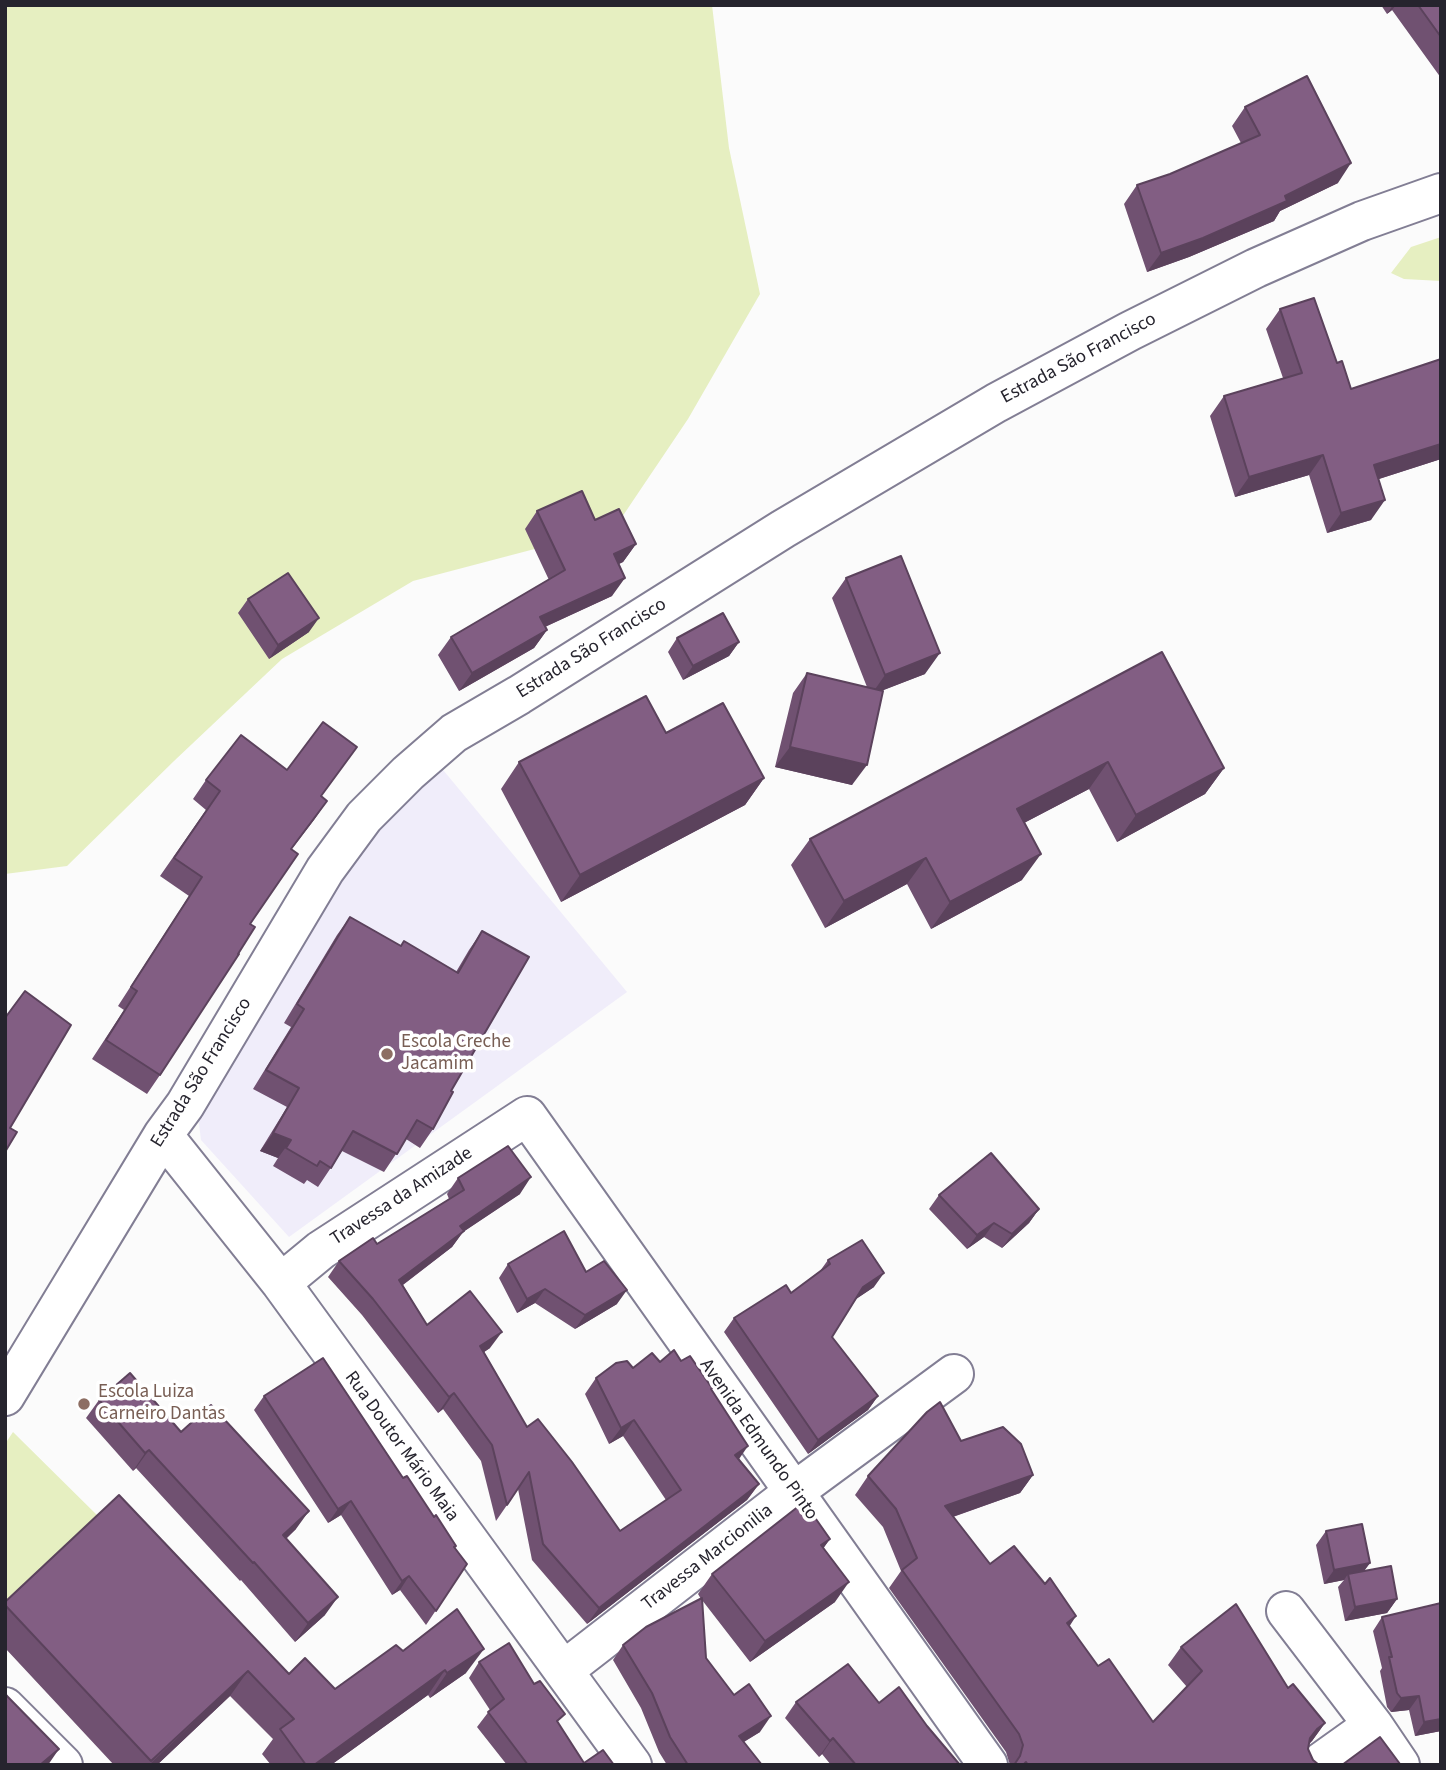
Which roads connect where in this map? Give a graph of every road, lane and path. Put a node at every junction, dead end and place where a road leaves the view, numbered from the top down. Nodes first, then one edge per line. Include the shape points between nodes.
1 (1441, 193) edge
2 (527, 1116) joint
3 (163, 1135) junction
4 (281, 1283) junction
5 (954, 1374) dead end
6 (5, 1396) edge
7 (795, 1491) junction
8 (1286, 1611) dead end
9 (564, 1670) junction
10 (5, 1707) edge
11 (1373, 1725) junction
12 (63, 1765) edge
13 (632, 1765) edge
14 (988, 1765) edge
15 (1317, 1765) edge
16 (1400, 1765) edge

1 - 3 street, Estrada São Francisco via 1256,268 996,403 454,733 364,817 325,870
2 - 4 street, Travessa da Amizade via 321,1250
2 - 7 street, Avenida Edmundo Pinto
3 - 4 street, Rua Doutor Mário Maia
3 - 6 street, Estrada São Francisco
4 - 9 street, Rua Doutor Mário Maia
5 - 7 street, Travessa Marcionilia
7 - 9 street, Travessa Marcionilia
7 - 14 street, Avenida Edmundo Pinto
8 - 11 street
9 - 13 street, Rua Doutor Mário Maia
10 - 12 street
11 - 15 street
11 - 16 street

